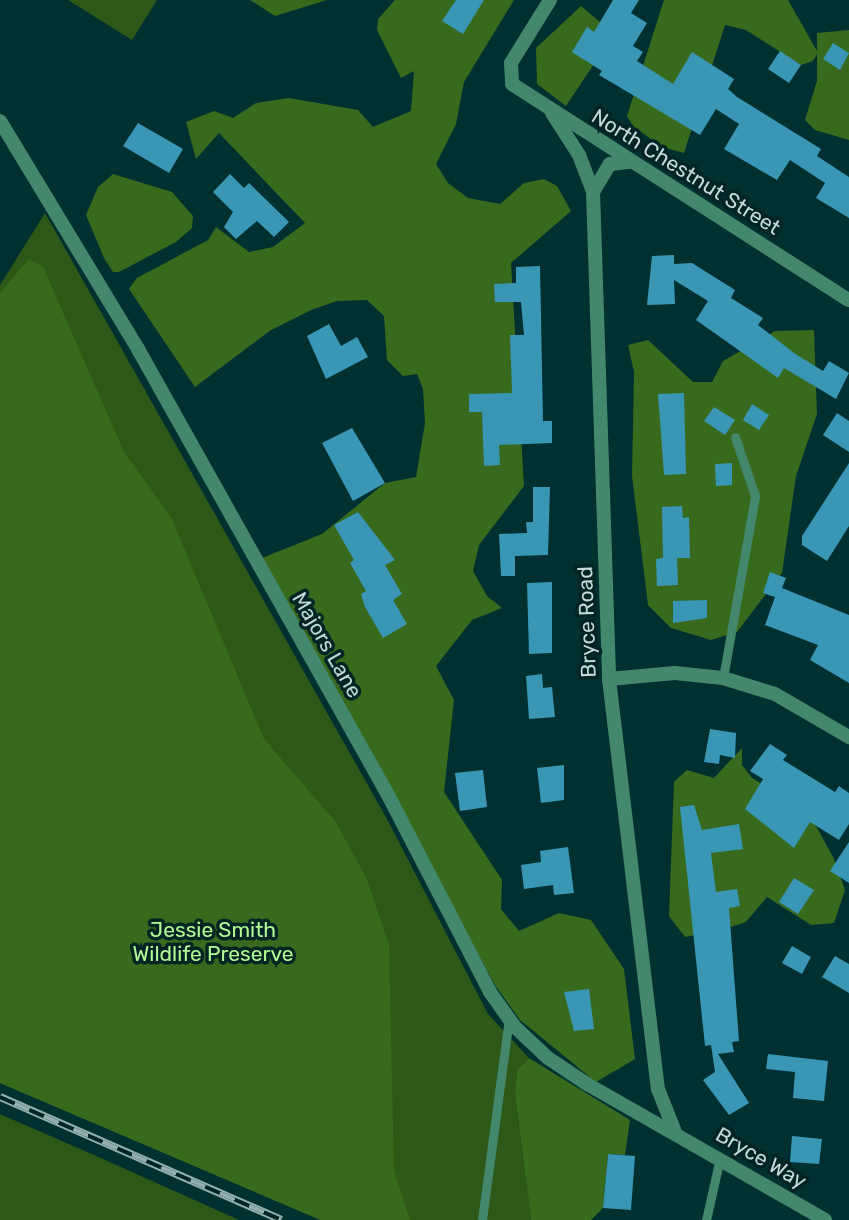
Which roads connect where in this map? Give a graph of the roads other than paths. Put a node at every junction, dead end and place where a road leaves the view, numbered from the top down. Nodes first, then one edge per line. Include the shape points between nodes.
1 (550, 0) edge
2 (552, 113) junction
3 (0, 121) edge
4 (631, 162) junction
5 (593, 192) junction
6 (849, 300) edge
7 (735, 437) dead end
8 (609, 678) junction
9 (723, 678) junction
10 (849, 737) edge
11 (509, 1018) junction
12 (675, 1132) junction
13 (720, 1158) junction
14 (482, 1220) edge
15 (706, 1220) edge
16 (825, 1220) edge

1 - 2 street, North Chestnut Street via 508,74 512,85
2 - 4 street, North Chestnut Street
2 - 5 street, Bryce Road via 579,155
3 - 11 street, Majors Lane via 138,349
4 - 5 street via 610,164
4 - 6 street, North Chestnut Street
5 - 8 street, Bryce Road
7 - 9 lane via 755,496
8 - 9 street via 675,673
8 - 12 street, Bryce Road via 658,1089
9 - 10 street via 775,694
11 - 12 street, Majors Lane via 548,1058
11 - 14 lane
12 - 13 street, Bryce Way
13 - 15 lane
13 - 16 street, Bryce Way

